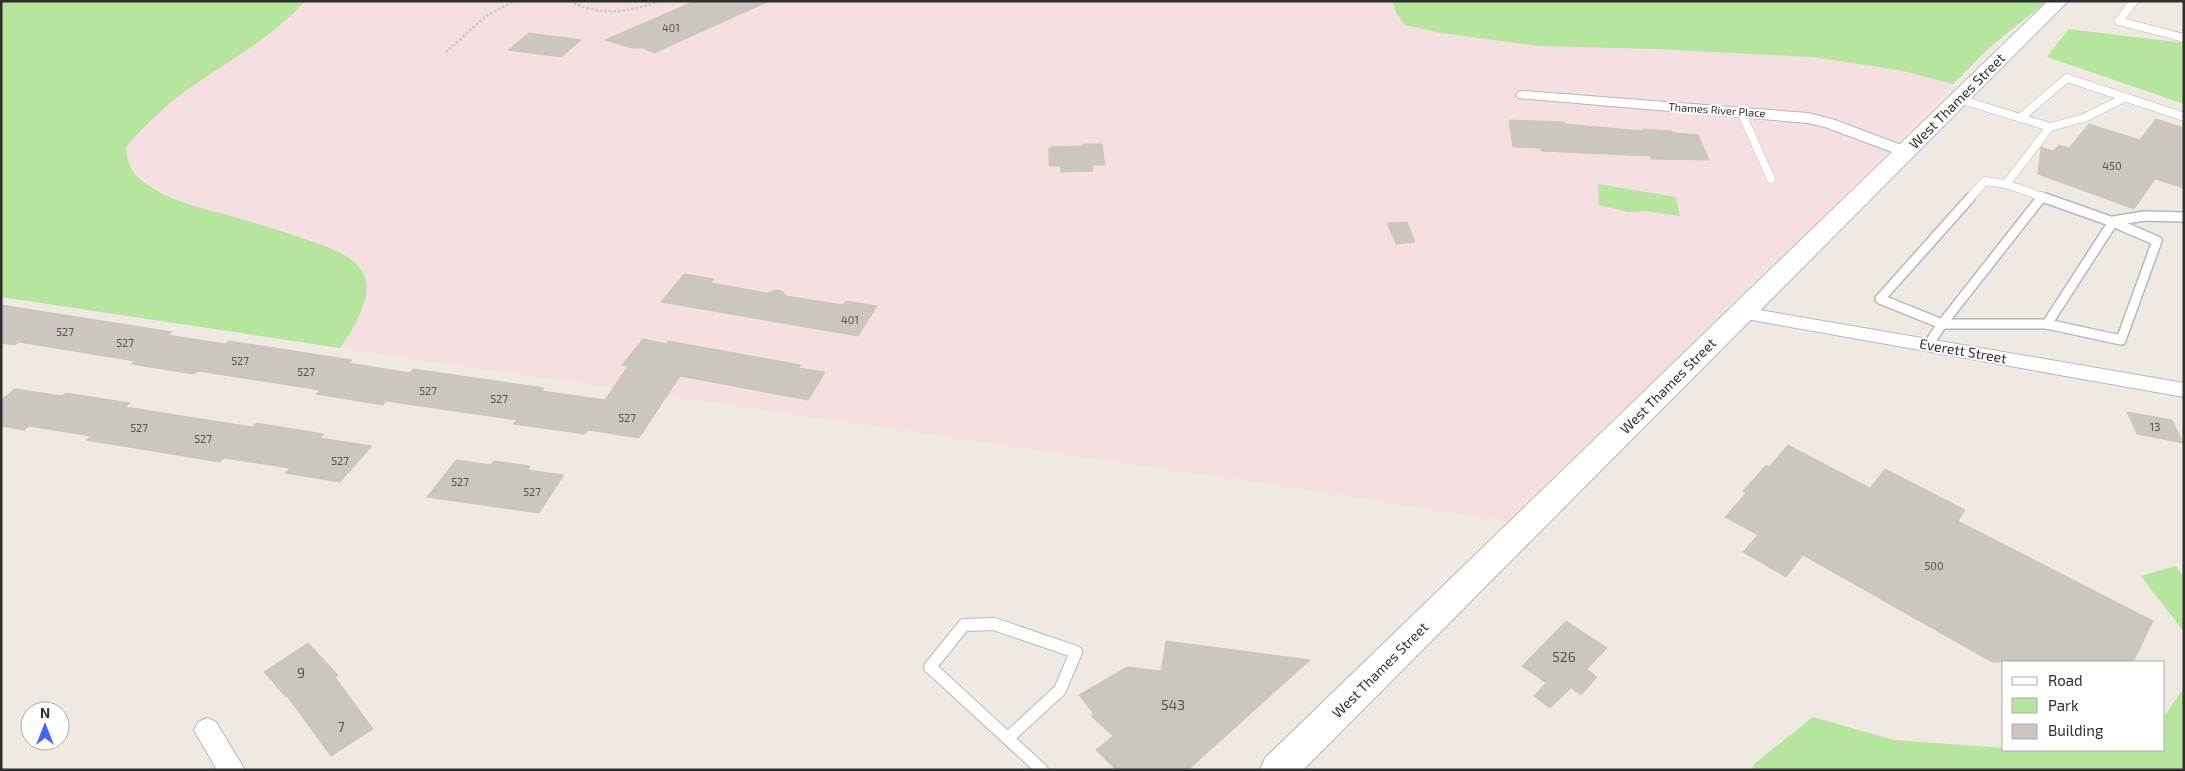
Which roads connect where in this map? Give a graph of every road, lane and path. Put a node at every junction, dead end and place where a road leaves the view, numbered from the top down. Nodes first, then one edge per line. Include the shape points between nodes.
1 (514, 1) edge
2 (570, 1) edge
3 (659, 1) edge
4 (2059, 1) edge
5 (2134, 1) edge
6 (507, 2) edge
7 (2184, 38) edge
8 (446, 52) dead end
9 (1523, 95) dead end
10 (2124, 98) junction
11 (1959, 99) junction
12 (1741, 112) junction
13 (2184, 117) edge
14 (2020, 118) junction
15 (2050, 128) junction
16 (1906, 152) junction
17 (1771, 180) dead end
18 (2006, 184) junction
19 (2042, 196) junction
20 (2184, 217) edge
21 (2113, 222) junction
22 (1742, 313) junction
23 (1942, 324) junction
24 (2047, 324) junction
25 (1928, 345) junction
26 (2184, 390) edge
27 (207, 730) dead end
28 (1009, 737) junction
29 (232, 770) edge
30 (1042, 770) edge
31 (1278, 770) edge

1 - 6 path
2 - 3 path via 581,8 598,11 638,8
4 - 11 main road, West Thames Street
5 - 7 lane via 2119,21
6 - 8 path via 484,17
9 - 12 street, Thames River Place
10 - 13 lane
10 - 14 lane via 2067,78
10 - 15 lane via 2084,118
11 - 14 lane
11 - 16 main road, West Thames Street
12 - 16 street, Thames River Place via 1819,120
12 - 17 lane
14 - 15 lane
15 - 18 lane
16 - 22 main road, West Thames Street
18 - 19 lane
18 - 23 lane via 1985,181 1880,299
19 - 21 lane
19 - 23 lane
20 - 21 lane via 2144,216
21 - 24 lane
21 - 24 lane via 2157,240 2122,340
22 - 25 street, Everett Street
22 - 31 main road, West Thames Street
23 - 24 lane
23 - 25 lane
25 - 26 street, Everett Street
27 - 29 street
28 - 28 lane via 1060,690 1076,652 994,624 964,625 930,667
28 - 30 lane

